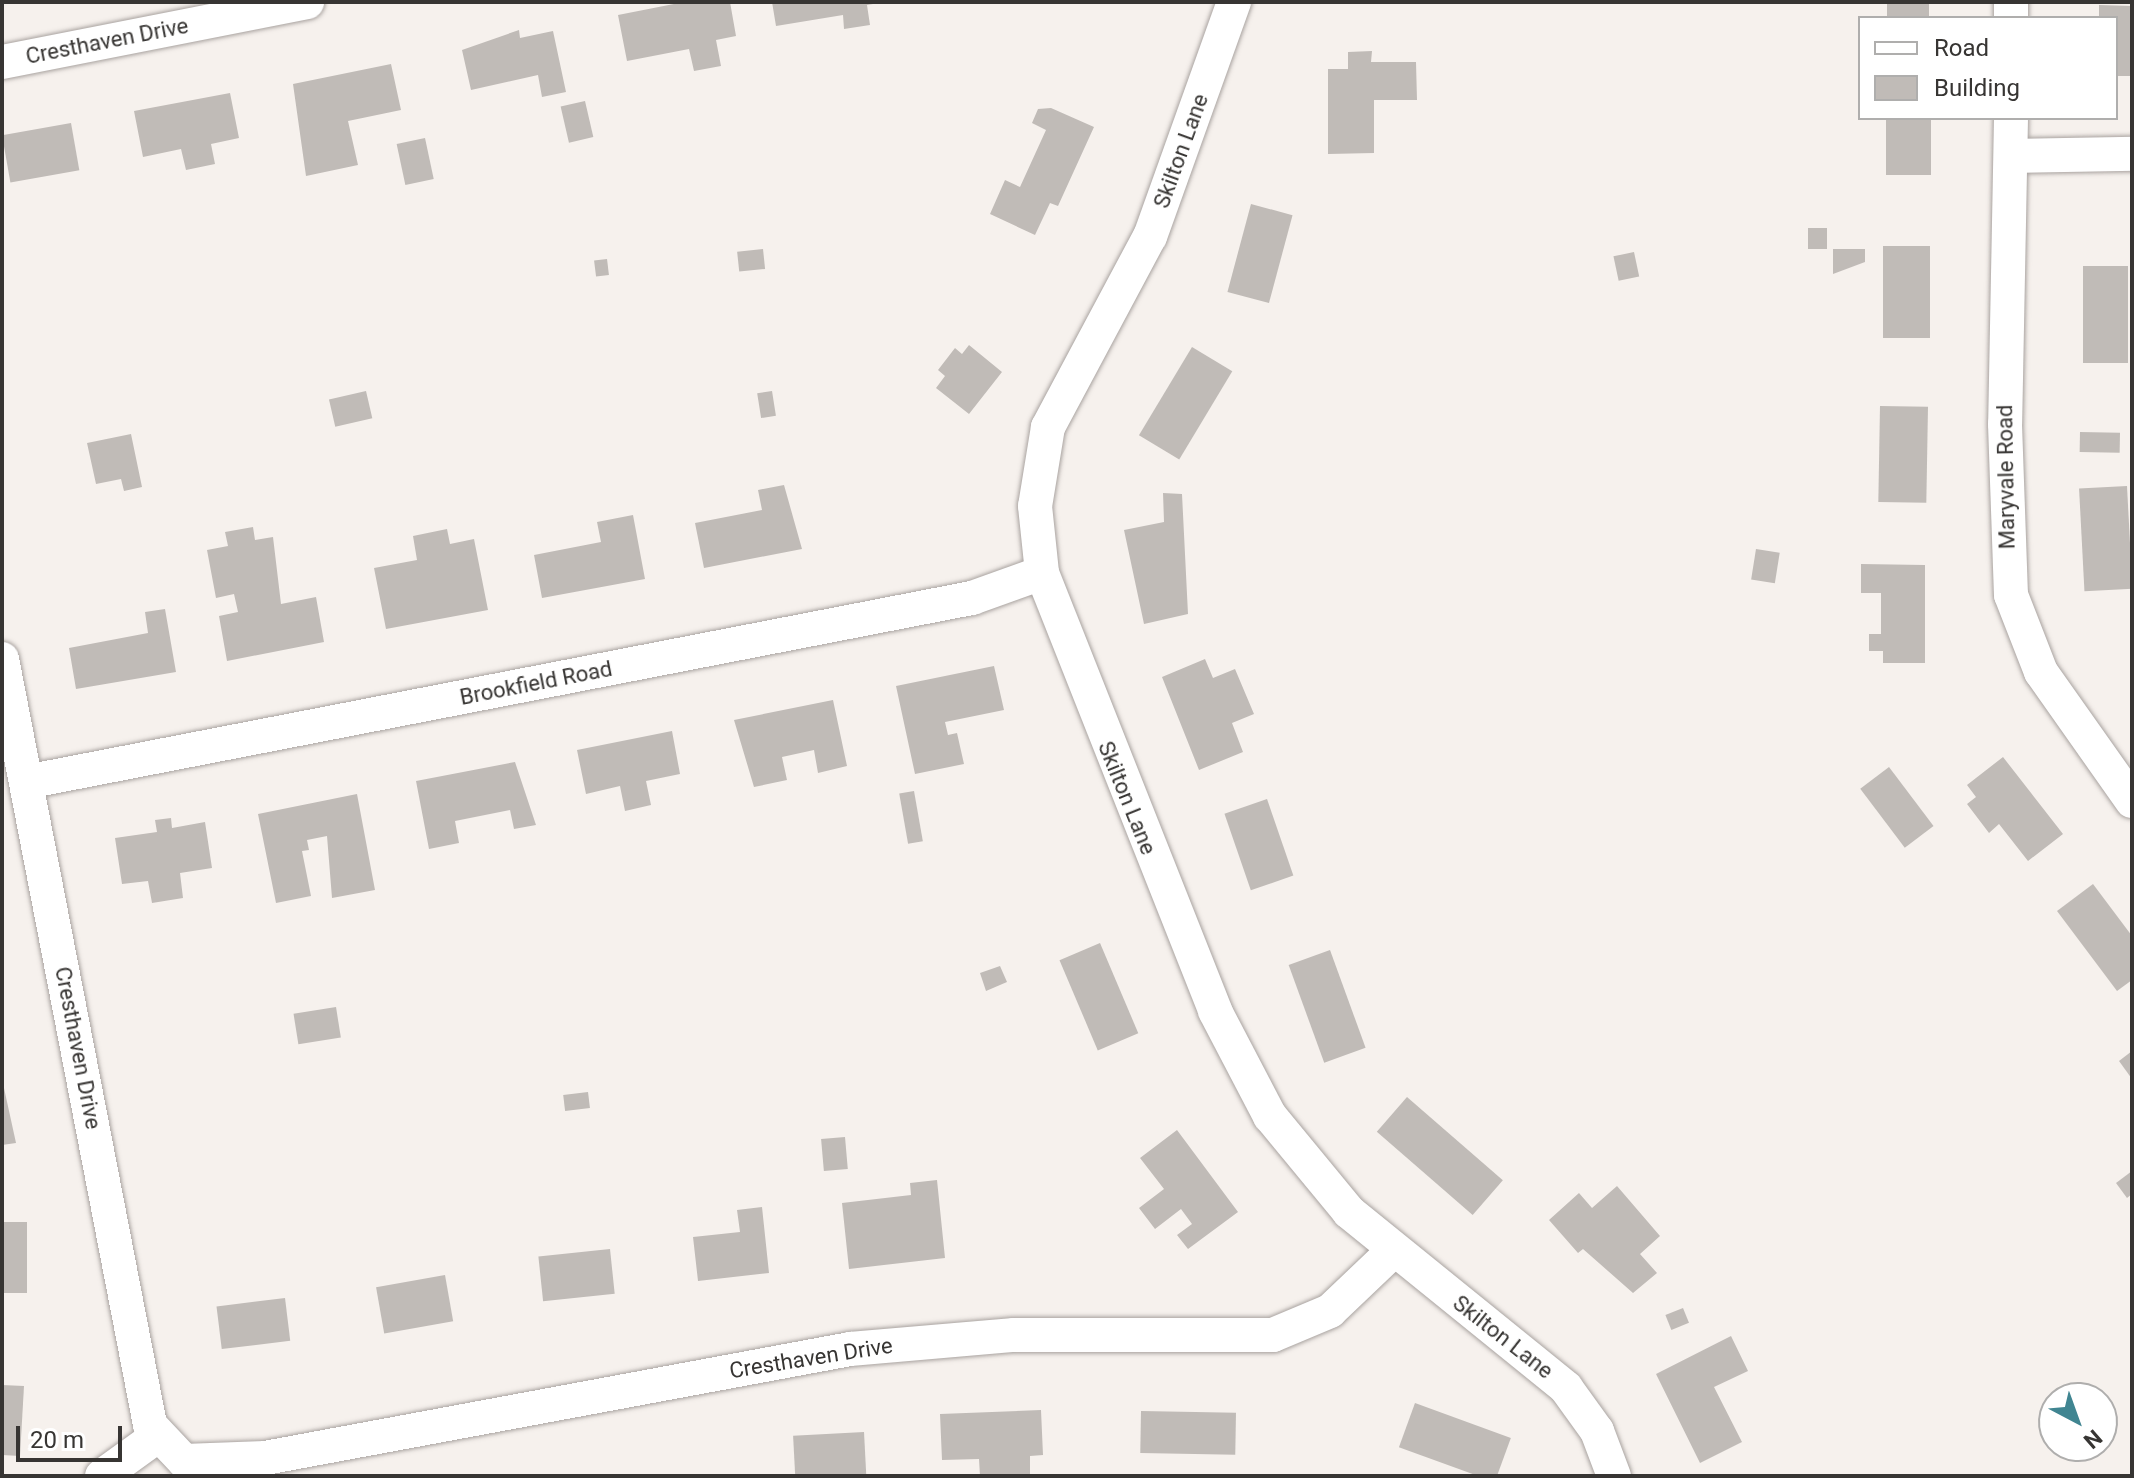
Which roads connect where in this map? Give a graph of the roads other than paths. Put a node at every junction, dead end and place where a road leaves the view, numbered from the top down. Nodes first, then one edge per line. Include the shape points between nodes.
1 (307, 2) edge
2 (1234, 2) edge
3 (2, 62) edge
4 (2011, 120) edge
5 (2132, 154) edge
6 (2012, 156) junction
7 (1042, 573) junction
8 (2, 659) edge
9 (26, 782) junction
10 (2132, 801) edge
11 (1393, 1251) junction
12 (156, 1437) junction
13 (206, 1471) edge
14 (102, 1476) edge
15 (1614, 1476) edge

1 - 3 street, Cresthaven Drive
2 - 7 street, Skilton Lane via 1150,236 1048,427 1035,506
4 - 6 street, Maryvale Road
5 - 6 street
6 - 10 street, Maryvale Road via 2005,424 2011,595 2041,672
7 - 9 street, Brookfield Road via 972,598
7 - 11 street, Skilton Lane via 1234,1053 1304,1163
8 - 9 street, Cresthaven Drive
9 - 12 street, Cresthaven Drive
11 - 13 street, Cresthaven Drive via 1330,1311 1273,1335 1014,1335 850,1349
11 - 15 street, Skilton Lane via 1566,1388 1597,1431
12 - 13 street, Cresthaven Drive via 184,1461
12 - 14 street

